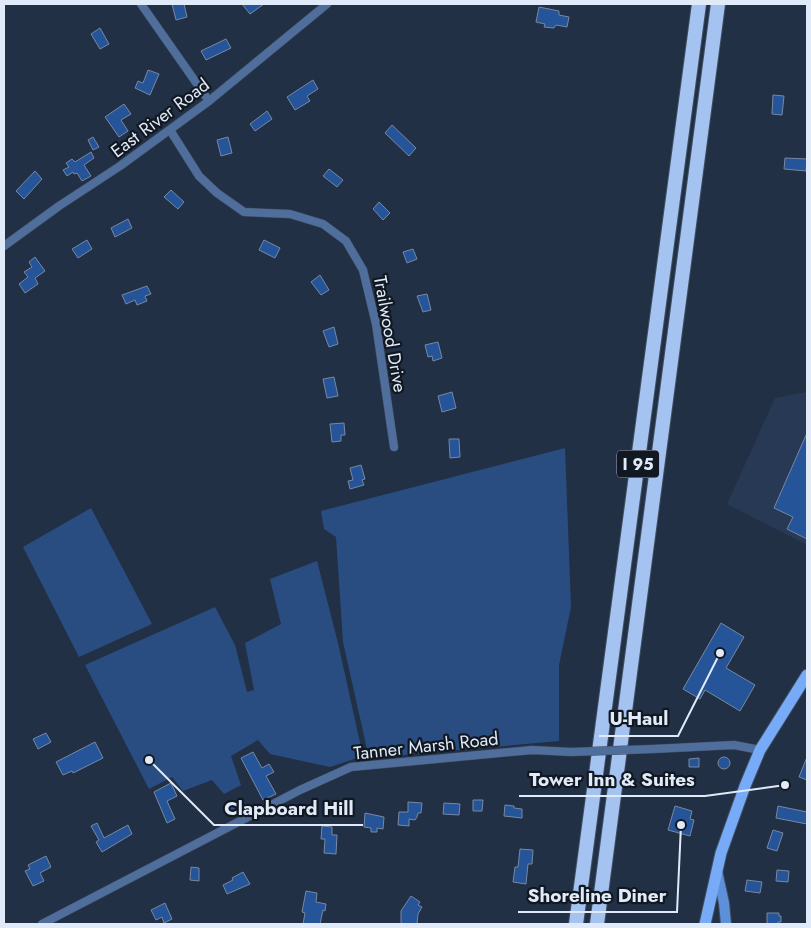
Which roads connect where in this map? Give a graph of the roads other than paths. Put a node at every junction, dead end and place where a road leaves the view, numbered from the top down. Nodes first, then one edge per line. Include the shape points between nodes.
1 (141, 4) edge
2 (327, 4) edge
3 (699, 4) edge
4 (718, 4) edge
5 (209, 101) junction
6 (170, 130) junction
7 (4, 246) edge
8 (394, 447) dead end
9 (807, 674) edge
10 (760, 750) junction
11 (616, 780) junction
12 (716, 869) junction
13 (42, 924) edge
14 (576, 924) edge
15 (597, 924) edge
16 (604, 924) edge
17 (706, 924) edge
18 (726, 924) edge

1 - 5 street
2 - 5 street, East River Road
3 - 14 highway, I 95
4 - 11 highway, I 95
5 - 6 street, East River Road
6 - 7 street, East River Road
6 - 8 street, Trailwood Drive via 200,176 216,193 244,212 290,214 323,224 346,241 363,270 376,324
9 - 10 main road
10 - 12 main road via 738,802
10 - 13 street, Tanner Marsh Road, bridge via 734,745 571,752 532,750 351,767 300,790
11 - 15 highway, I 95
11 - 16 highway
12 - 17 main road
12 - 18 main road

